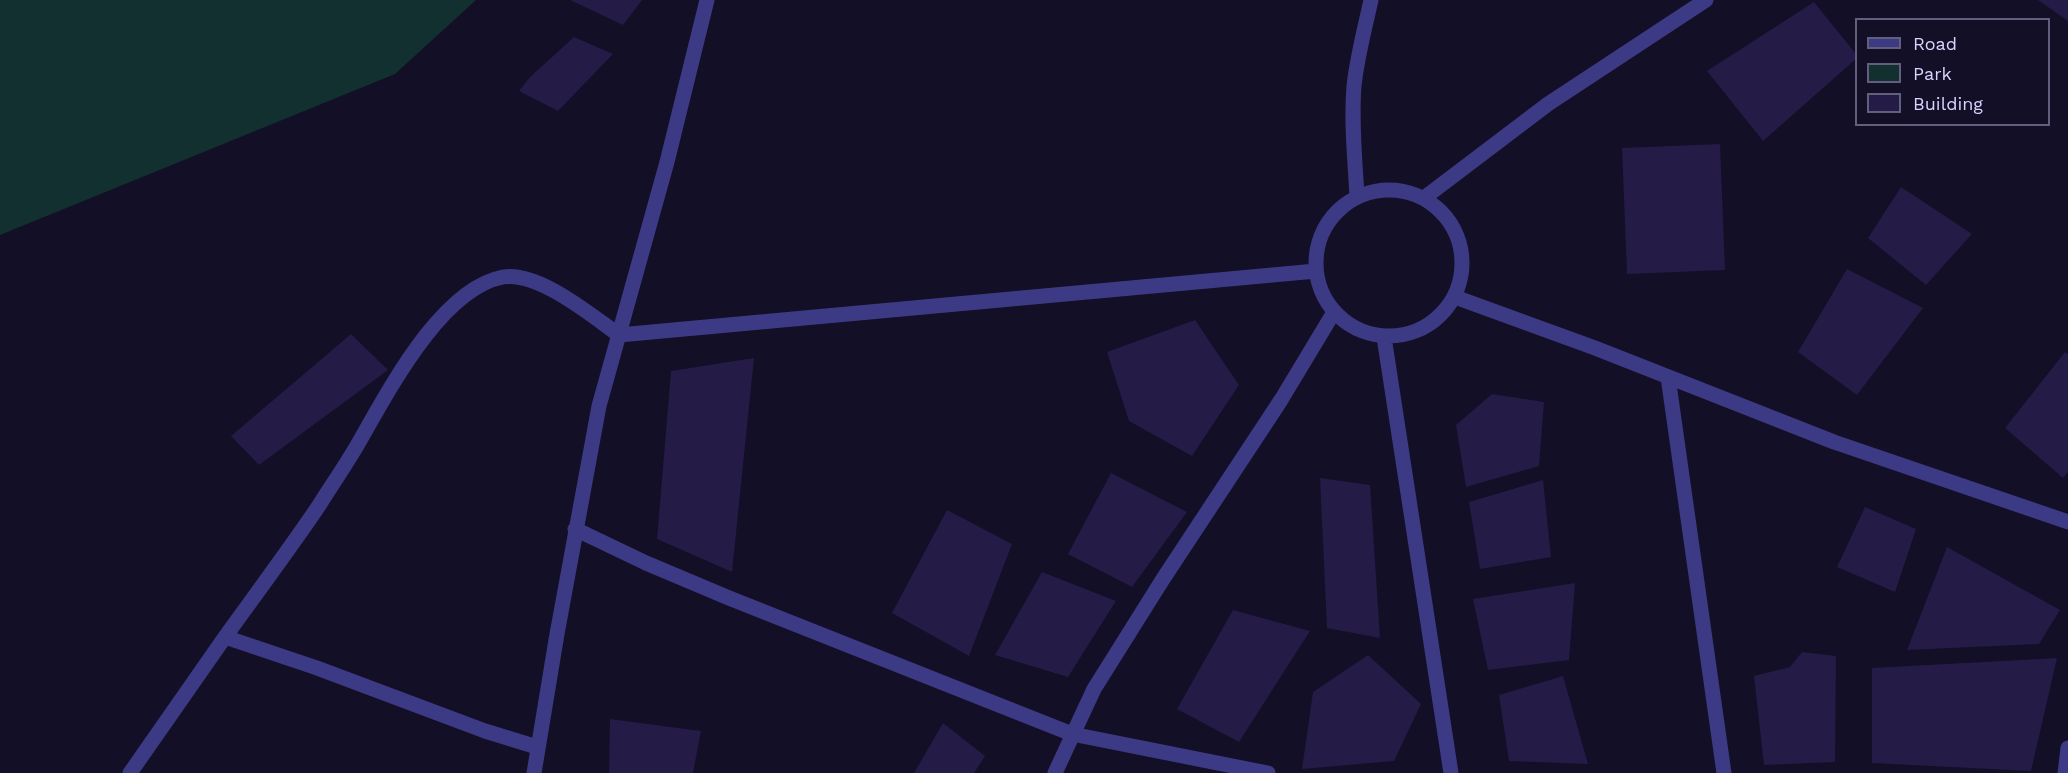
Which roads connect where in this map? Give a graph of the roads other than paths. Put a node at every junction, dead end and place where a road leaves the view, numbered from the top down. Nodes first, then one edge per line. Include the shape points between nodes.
1 (706, 0) edge
2 (1371, 0) edge
3 (1706, 0) edge
4 (1358, 196) junction
5 (1424, 198) junction
6 (1316, 271) junction
7 (1455, 297) junction
8 (1334, 312) junction
9 (619, 335) junction
10 (1384, 337) junction
11 (1668, 377) junction
12 (2068, 522) edge
13 (575, 530) junction
14 (225, 637) junction
15 (1072, 734) junction
16 (537, 747) junction
17 (2068, 748) edge
18 (130, 773) edge
19 (534, 773) edge
20 (1055, 773) edge
21 (1268, 773) edge
22 (1451, 773) edge
23 (1724, 773) edge
24 (2066, 773) edge

1 - 9 street
2 - 4 street via 1354,87
3 - 5 street via 1548,104
4 - 5 street via 1391,189
4 - 6 street via 1339,209 1325,227 1317,248
5 - 7 street via 1442,212 1455,231 1462,252 1462,275
6 - 8 street via 1322,293
6 - 9 street
7 - 10 street via 1443,314 1426,327 1405,336
7 - 11 street
8 - 10 street via 1348,325
8 - 15 street via 1126,636
9 - 13 street via 599,406
9 - 14 street via 568,298 522,279 504,277 462,296 412,355 308,522
10 - 22 street
11 - 12 street via 1833,442
11 - 23 street
13 - 15 street via 729,598
13 - 16 street
14 - 16 street
14 - 18 street
15 - 20 street
15 - 21 street
16 - 19 street
17 - 24 street

